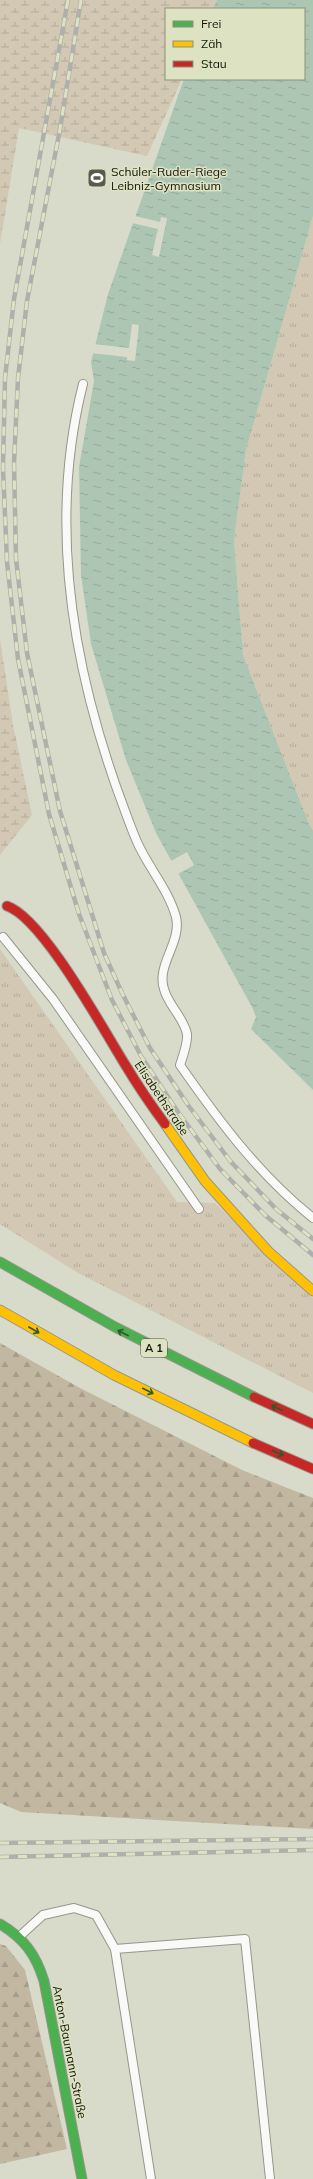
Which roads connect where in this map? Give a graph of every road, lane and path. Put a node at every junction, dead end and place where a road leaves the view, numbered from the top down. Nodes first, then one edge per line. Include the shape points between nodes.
1 (83, 384) dead end
2 (7, 906) dead end
3 (3, 937) dead end
4 (199, 1209) dead end
5 (313, 1218) edge
6 (0, 1262) edge
7 (313, 1291) edge
8 (0, 1310) edge
9 (313, 1424) edge
10 (313, 1469) edge
11 (0, 1924) edge
12 (20, 1936) junction
13 (115, 1949) junction
14 (82, 2179) edge
15 (151, 2179) edge
16 (270, 2179) edge

1 - 5 lane via 73,421 68,466 70,595 80,658 112,776 138,844 176,917 177,936 163,974 163,989 187,1034 180,1065 224,1127 258,1167
2 - 7 main road, Elisabethstraße via 16,909 42,936 66,969 138,1087 205,1181 268,1251
3 - 4 lane via 53,999
9 -> 6 main road, A 1 via 218,1381 118,1330
8 -> 10 main road via 101,1368
11 - 12 main road, Anton-Baumann-Straße
12 - 13 lane via 43,1915 74,1908 96,1915
12 - 14 main road, Anton-Baumann-Straße via 31,1948 44,1981
13 - 15 lane
13 - 16 lane via 245,1938

